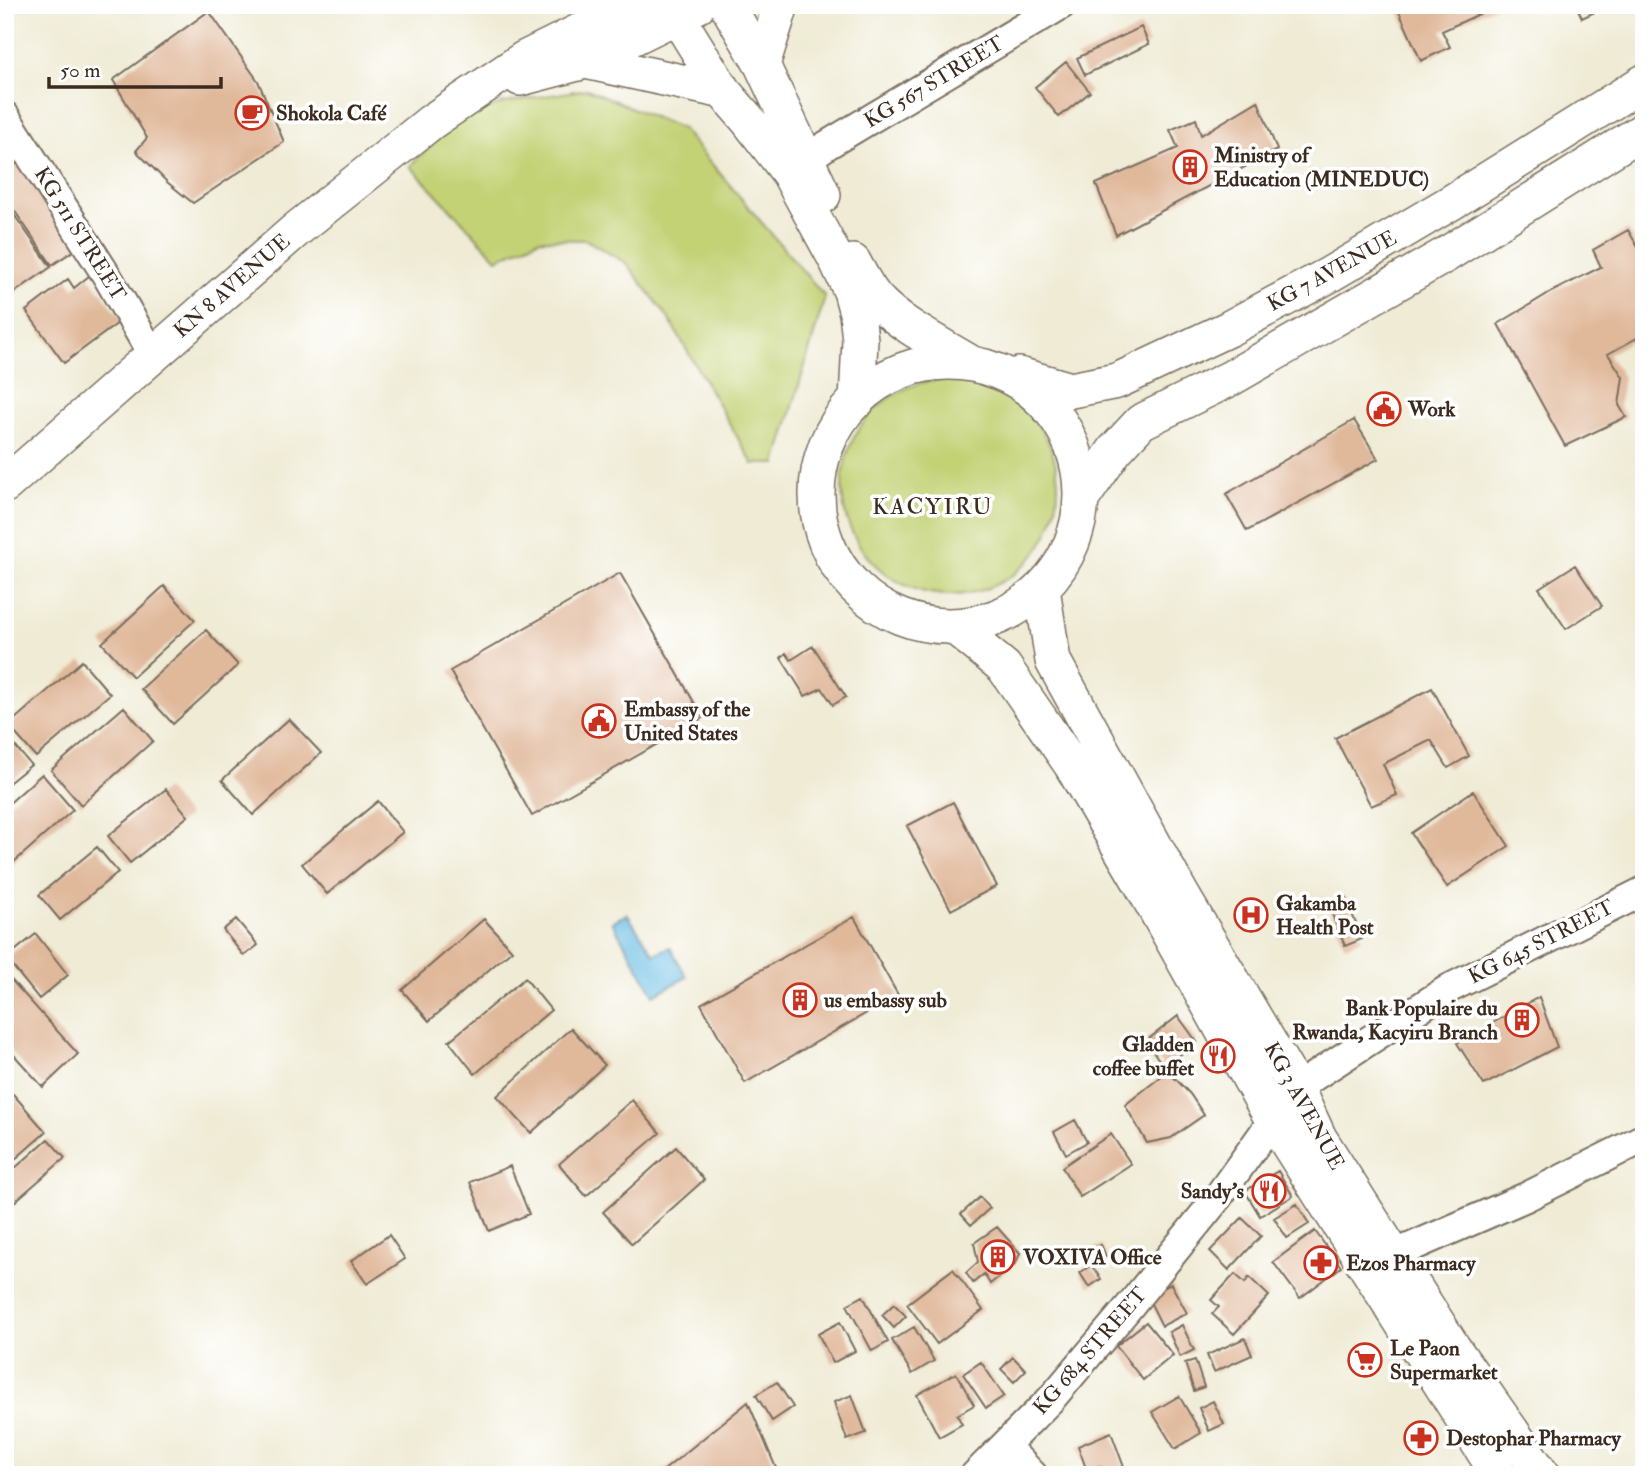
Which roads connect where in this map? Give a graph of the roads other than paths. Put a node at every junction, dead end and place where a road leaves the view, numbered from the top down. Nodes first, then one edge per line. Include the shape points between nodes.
1 (634, 5) edge
2 (727, 5) edge
3 (781, 5) edge
4 (1061, 5) edge
5 (682, 9) edge
6 (585, 61) junction
7 (762, 65) junction
8 (1644, 82) edge
9 (723, 91) junction
10 (467, 96) junction
11 (5, 116) edge
12 (1644, 130) edge
13 (14, 150) edge
14 (798, 166) junction
15 (152, 354) junction
16 (982, 365) junction
17 (857, 401) junction
18 (5, 485) edge
19 (1082, 498) junction
20 (1042, 588) junction
21 (955, 627) junction
22 (1644, 891) edge
23 (1296, 1088) junction
24 (1273, 1121) junction
25 (1644, 1138) edge
26 (1393, 1255) junction
27 (1005, 1446) junction
28 (975, 1475) edge
29 (1032, 1475) edge
30 (1499, 1475) edge
31 (1542, 1475) edge

1 - 10 main road, KN 8 AVENUE via 524,59
2 - 7 main road
3 - 7 main road
4 - 14 street, KG 567 STREET
5 - 6 main road, KN 8 AVENUE
5 - 9 main road, KN 8 AVENUE
6 - 9 main road
6 - 10 main road, KN 8 AVENUE
7 - 14 main road
8 - 16 main road, KG 7 AVENUE via 1327,276 1117,381 1071,390
9 - 14 main road, KN 8 AVENUE
10 - 15 main road, KN 8 AVENUE via 359,178
11 - 13 street, KG 511 STREET
12 - 19 main road, KG 7 AVENUE via 1447,254 1231,378 1141,422
13 - 15 street, KG 511 STREET via 74,221
14 - 16 main road via 879,302
14 - 17 main road, KN 8 AVENUE via 857,313
15 - 18 main road, KN 8 AVENUE
16 - 17 main road via 920,363 876,382
16 - 19 main road via 1043,399 1064,422 1073,443
17 - 21 main road via 842,415 822,456 816,501 822,536 837,567 859,593 888,612 920,624
19 - 20 main road via 1076,531 1063,562
20 - 21 main road via 1002,615
20 - 23 main road, KG 3 AVENUE via 1053,661 1181,894
21 - 24 main road, KG 3 AVENUE via 1004,667 1072,764
22 - 23 street, KG 645 STREET via 1450,988
23 - 24 street, KG 645 STREET
23 - 26 main road, KG 3 AVENUE via 1319,1138
24 - 27 street, KG 684 STREET via 1128,1308
24 - 30 main road, KG 3 AVENUE
25 - 26 street via 1526,1197
26 - 31 main road, KG 3 AVENUE
27 - 28 street, KG 684 STREET
27 - 29 street

